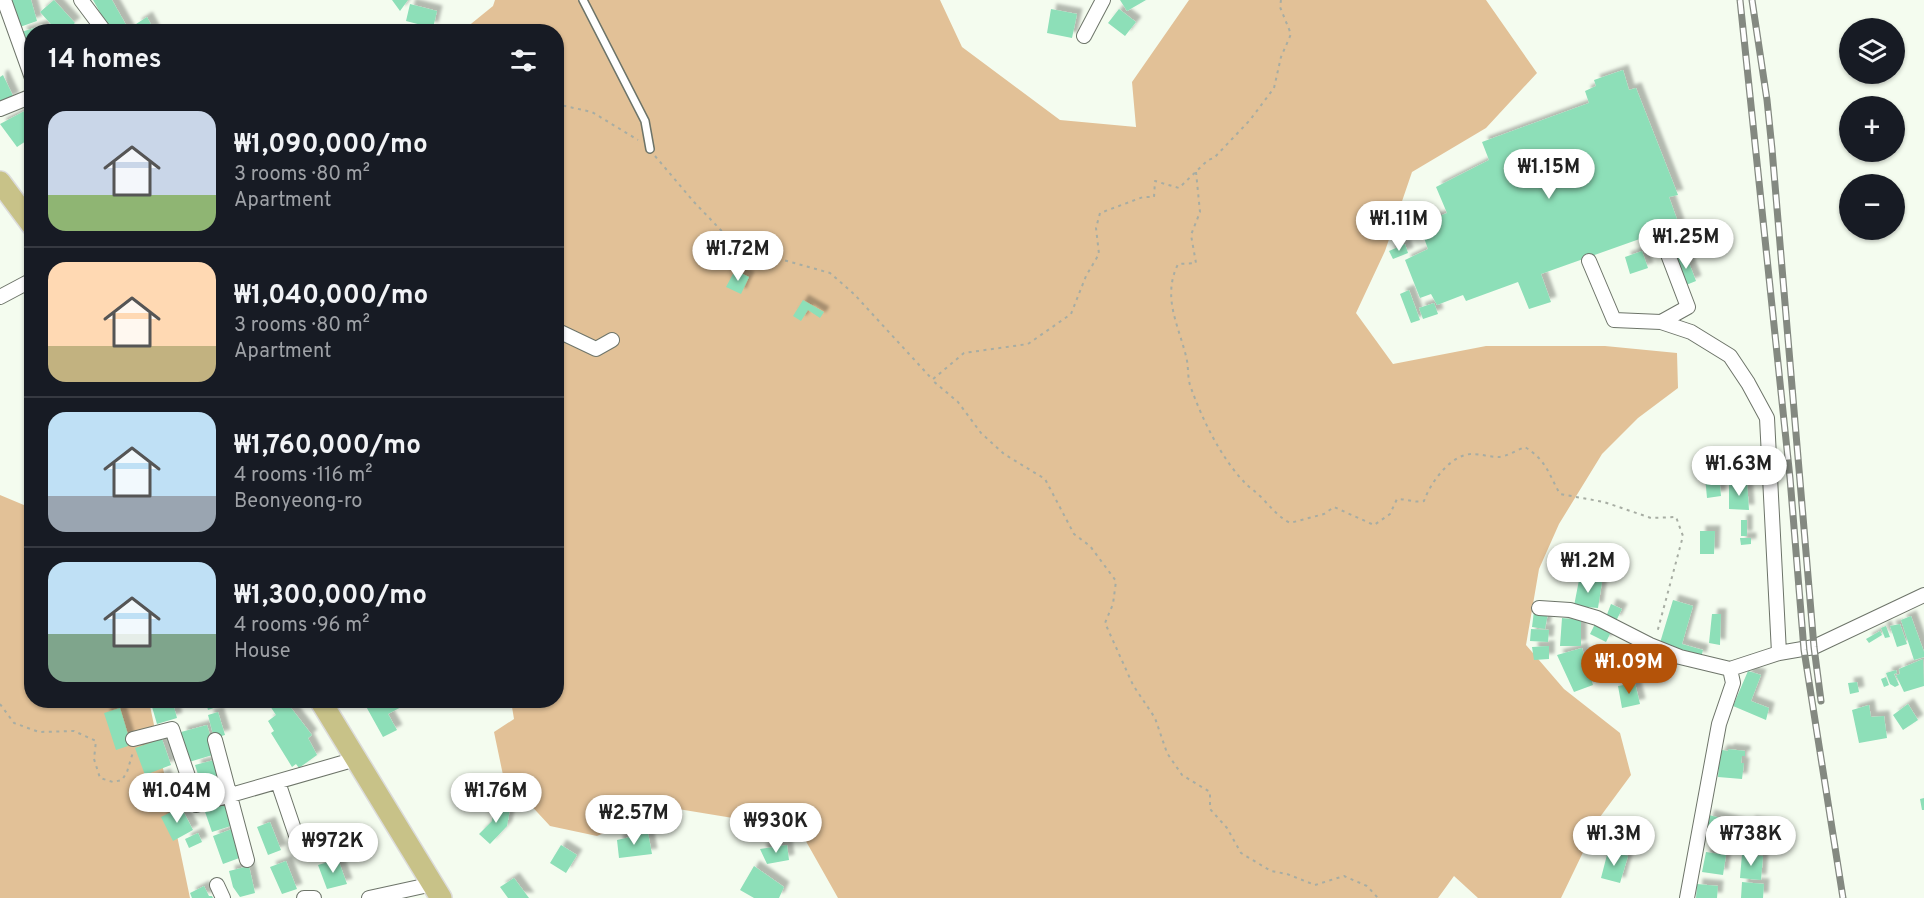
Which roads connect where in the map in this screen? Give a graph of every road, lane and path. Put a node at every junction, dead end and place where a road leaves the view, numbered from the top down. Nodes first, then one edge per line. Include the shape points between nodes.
1 (4, 0) edge
2 (81, 0) edge
3 (583, 0) edge
4 (1103, 0) edge
5 (1281, 0) edge
6 (99, 24) edge
7 (1084, 36) dead end
8 (24, 56) edge
9 (24, 99) edge
10 (564, 106) edge
11 (0, 109) edge
12 (650, 149) junction
13 (1196, 172) junction
14 (0, 182) edge
15 (24, 214) edge
16 (1664, 243) dead end
17 (1589, 261) dead end
18 (24, 284) edge
19 (0, 297) edge
20 (1661, 322) junction
21 (564, 334) edge
22 (612, 340) dead end
23 (932, 380) junction
24 (1924, 595) edge
25 (1539, 608) dead end
26 (1650, 645) junction
27 (1779, 653) junction
28 (1731, 669) junction
29 (0, 704) edge
30 (325, 708) edge
31 (133, 739) joint
32 (215, 741) dead end
33 (356, 759) junction
34 (279, 782) junction
35 (228, 796) junction
36 (301, 850) dead end
37 (247, 860) dead end
38 (217, 885) dead end
39 (437, 891) edge
40 (223, 898) edge
41 (304, 898) edge
42 (314, 898) edge
43 (369, 898) edge
44 (1377, 898) edge
45 (1687, 898) edge

1 - 8 street
2 - 6 street
3 - 12 lane via 645,121
4 - 7 street
5 - 13 path via 1291,34 1274,88 1250,120
9 - 11 street
10 - 12 path via 592,112
12 - 23 path via 737,247 830,273
13 - 23 path via 1179,188 1155,181 1154,197 1143,197 1100,213 1096,228 1100,255 1086,276 1071,314 1028,344 964,353
13 - 26 path via 1200,212 1191,235 1196,263 1178,264 1172,276 1173,316 1201,413 1215,441 1245,483 1290,523 1324,514 1334,507 1374,525 1390,514 1397,499 1424,501 1442,473 1464,455 1500,457 1525,447 1545,463 1560,494 1604,502 1651,518 1676,517 1683,536
14 - 15 main road
16 - 20 street via 1688,307
17 - 20 street via 1614,320
18 - 19 street
20 - 27 street via 1691,332 1730,356 1767,418
21 - 22 street via 596,349
23 - 44 path via 958,402 981,433 1004,454 1045,479 1074,534 1090,546 1116,581 1105,623 1133,685 1155,718 1167,753 1182,775 1209,792 1210,809 1241,853 1271,871 1314,885 1344,876 1367,886
24 - 27 street via 1814,647
25 - 26 street via 1570,610 1597,618
26 - 28 street
27 - 28 street
28 - 45 street via 1733,683 1719,724
29 - 31 path via 15,723 39,732 75,731 96,741 97,771 100,778 113,782 122,780 127,772
30 - 33 main road
31 - 35 street via 172,729 196,805
32 - 35 street
33 - 34 street
33 - 39 main road
34 - 35 street
34 - 36 street
35 - 37 street
38 - 40 street
39 - 43 street
41 - 42 street

